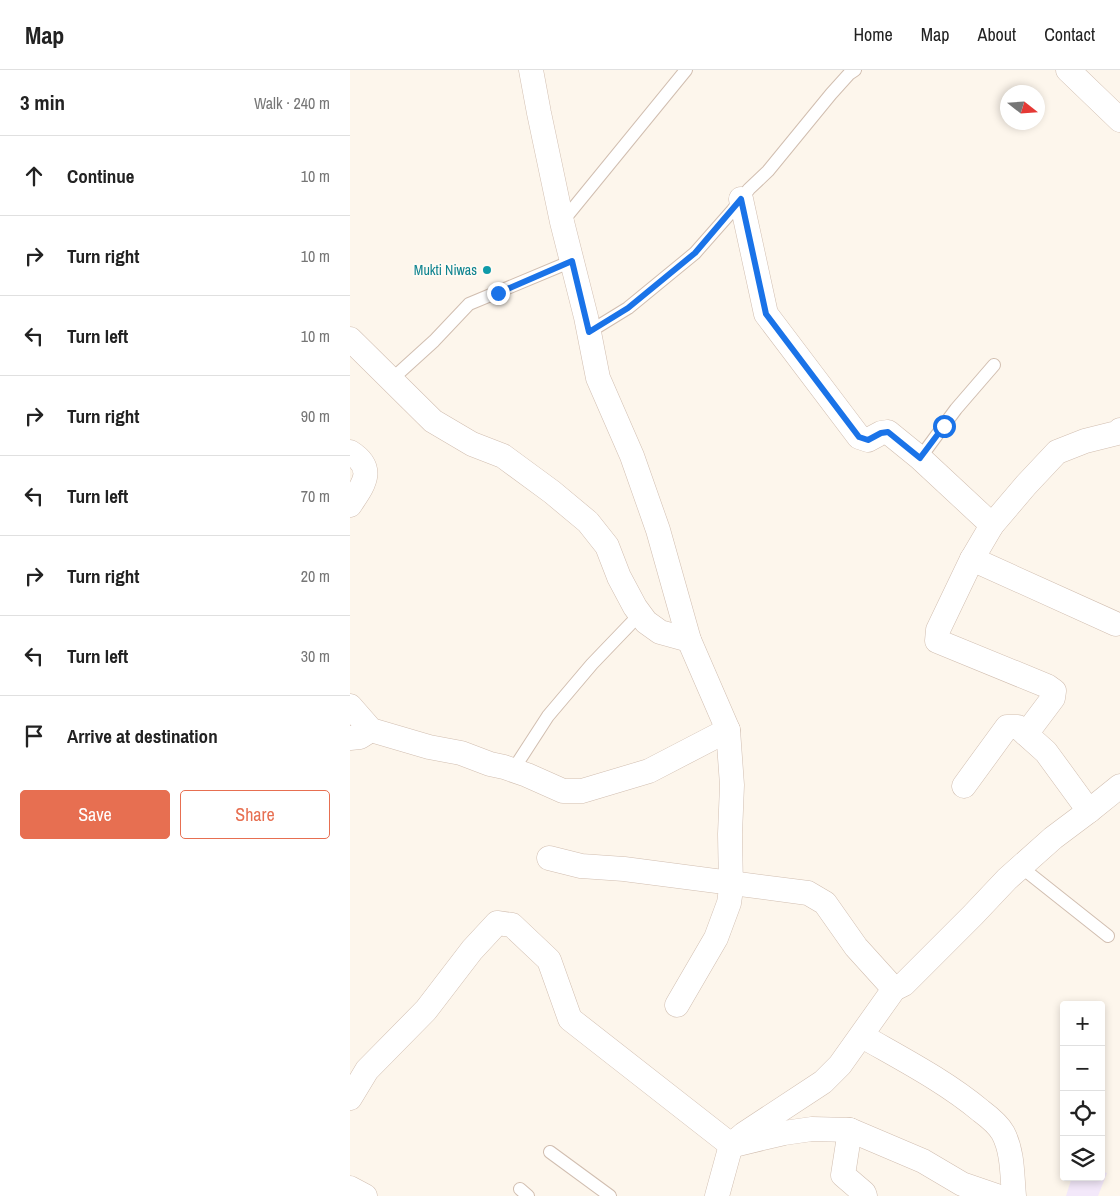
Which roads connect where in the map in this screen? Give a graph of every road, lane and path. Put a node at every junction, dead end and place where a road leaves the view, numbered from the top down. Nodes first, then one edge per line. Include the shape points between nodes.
1 (531, 70) edge
2 (686, 70) edge
3 (1068, 70) edge
4 (850, 71) edge
5 (1116, 110) edge
6 (741, 199) junction
7 (562, 222) junction
8 (572, 261) junction
9 (589, 332) junction
10 (350, 339) edge
11 (994, 365) dead end
12 (391, 380) junction
13 (1120, 430) edge
14 (350, 452) edge
15 (920, 458) junction
16 (350, 505) edge
17 (992, 525) junction
18 (972, 559) junction
19 (640, 614) junction
20 (1116, 624) dead end
21 (689, 640) junction
22 (350, 706) edge
23 (728, 730) junction
24 (360, 734) edge
25 (1026, 734) junction
26 (513, 770) junction
27 (964, 786) dead end
28 (1120, 786) edge
29 (1089, 811) junction
30 (548, 858) dead end
31 (1021, 867) junction
32 (731, 884) junction
33 (1108, 936) dead end
34 (894, 989) junction
35 (677, 1005) dead end
36 (862, 1036) junction
37 (350, 1098) edge
38 (850, 1130) junction
39 (731, 1146) junction
40 (550, 1152) dead end
41 (350, 1188) edge
42 (365, 1196) edge
43 (610, 1196) edge
44 (717, 1196) edge
45 (865, 1196) edge
46 (997, 1196) edge
47 (1014, 1196) edge

1 - 7 street
2 - 7 lane
3 - 5 street
4 - 6 lane
6 - 9 lane via 695,253 628,308
6 - 15 street via 766,314 859,437 868,440 888,432
7 - 8 street
8 - 9 street
8 - 12 lane via 469,304
9 - 21 street via 598,378 632,456 658,530
10 - 12 street
11 - 15 lane
12 - 19 street via 434,421 472,444 503,456 588,522 607,546
13 - 17 street via 1058,452
14 - 16 street via 364,465 366,474 364,484
15 - 17 street
17 - 18 street
18 - 20 street
18 - 25 street via 938,630 937,641 1054,691 1053,698
19 - 21 street via 660,632
19 - 26 lane via 548,716
21 - 23 street
22 - 24 street
23 - 26 street via 649,770 582,791 563,791
23 - 32 street via 732,785
24 - 26 street via 461,753
25 - 27 street via 1018,727 1007,727
25 - 29 street via 1046,752
28 - 29 street
29 - 31 street
30 - 32 street via 581,866
31 - 33 lane
31 - 34 street via 904,984
32 - 34 street via 808,893 825,903 856,947
32 - 35 street via 729,902 716,938
34 - 36 street
36 - 39 street via 823,1082
36 - 47 street via 938,1080 992,1120 1002,1132 1011,1153
37 - 39 street via 368,1070 426,1010 497,923 512,925 549,960 570,1019
38 - 39 street via 812,1129
38 - 45 street via 843,1174
38 - 46 street via 923,1161 962,1184
39 - 44 street
40 - 43 lane
41 - 42 street

